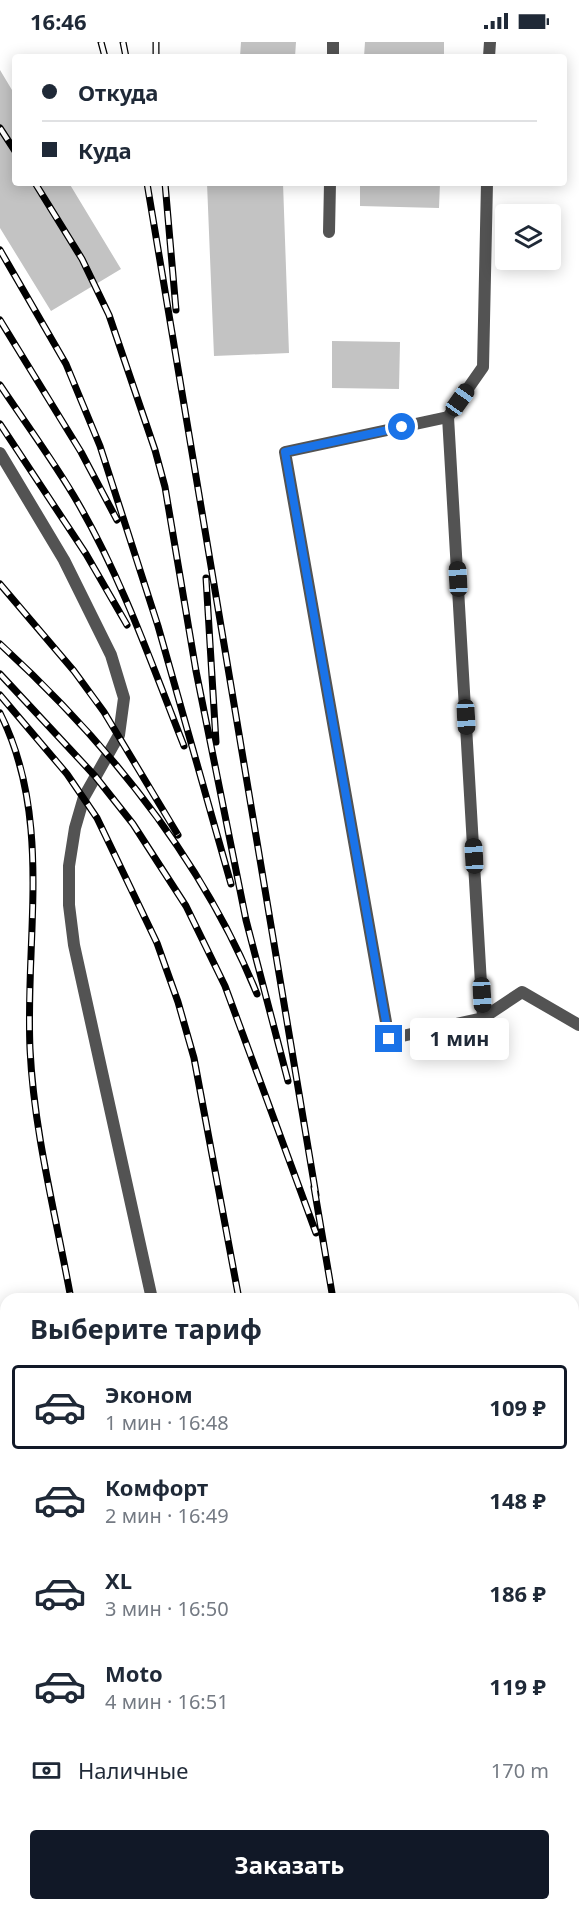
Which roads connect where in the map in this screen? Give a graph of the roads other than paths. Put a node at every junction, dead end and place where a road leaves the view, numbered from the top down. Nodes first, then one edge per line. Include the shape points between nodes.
1 (330, 186) edge
2 (487, 186) edge
3 (329, 231) dead end
4 (448, 417) junction
5 (0, 453) edge
6 (483, 1018) junction
7 (579, 1025) edge
8 (151, 1293) edge

1 - 3 lane
2 - 4 lane via 483,367
4 - 6 lane
4 - 6 lane via 285,452 389,1039
5 - 8 lane via 64,560 111,655 124,698 119,735 84,798 75,828 69,866 69,905 74,945
6 - 7 lane via 522,992

